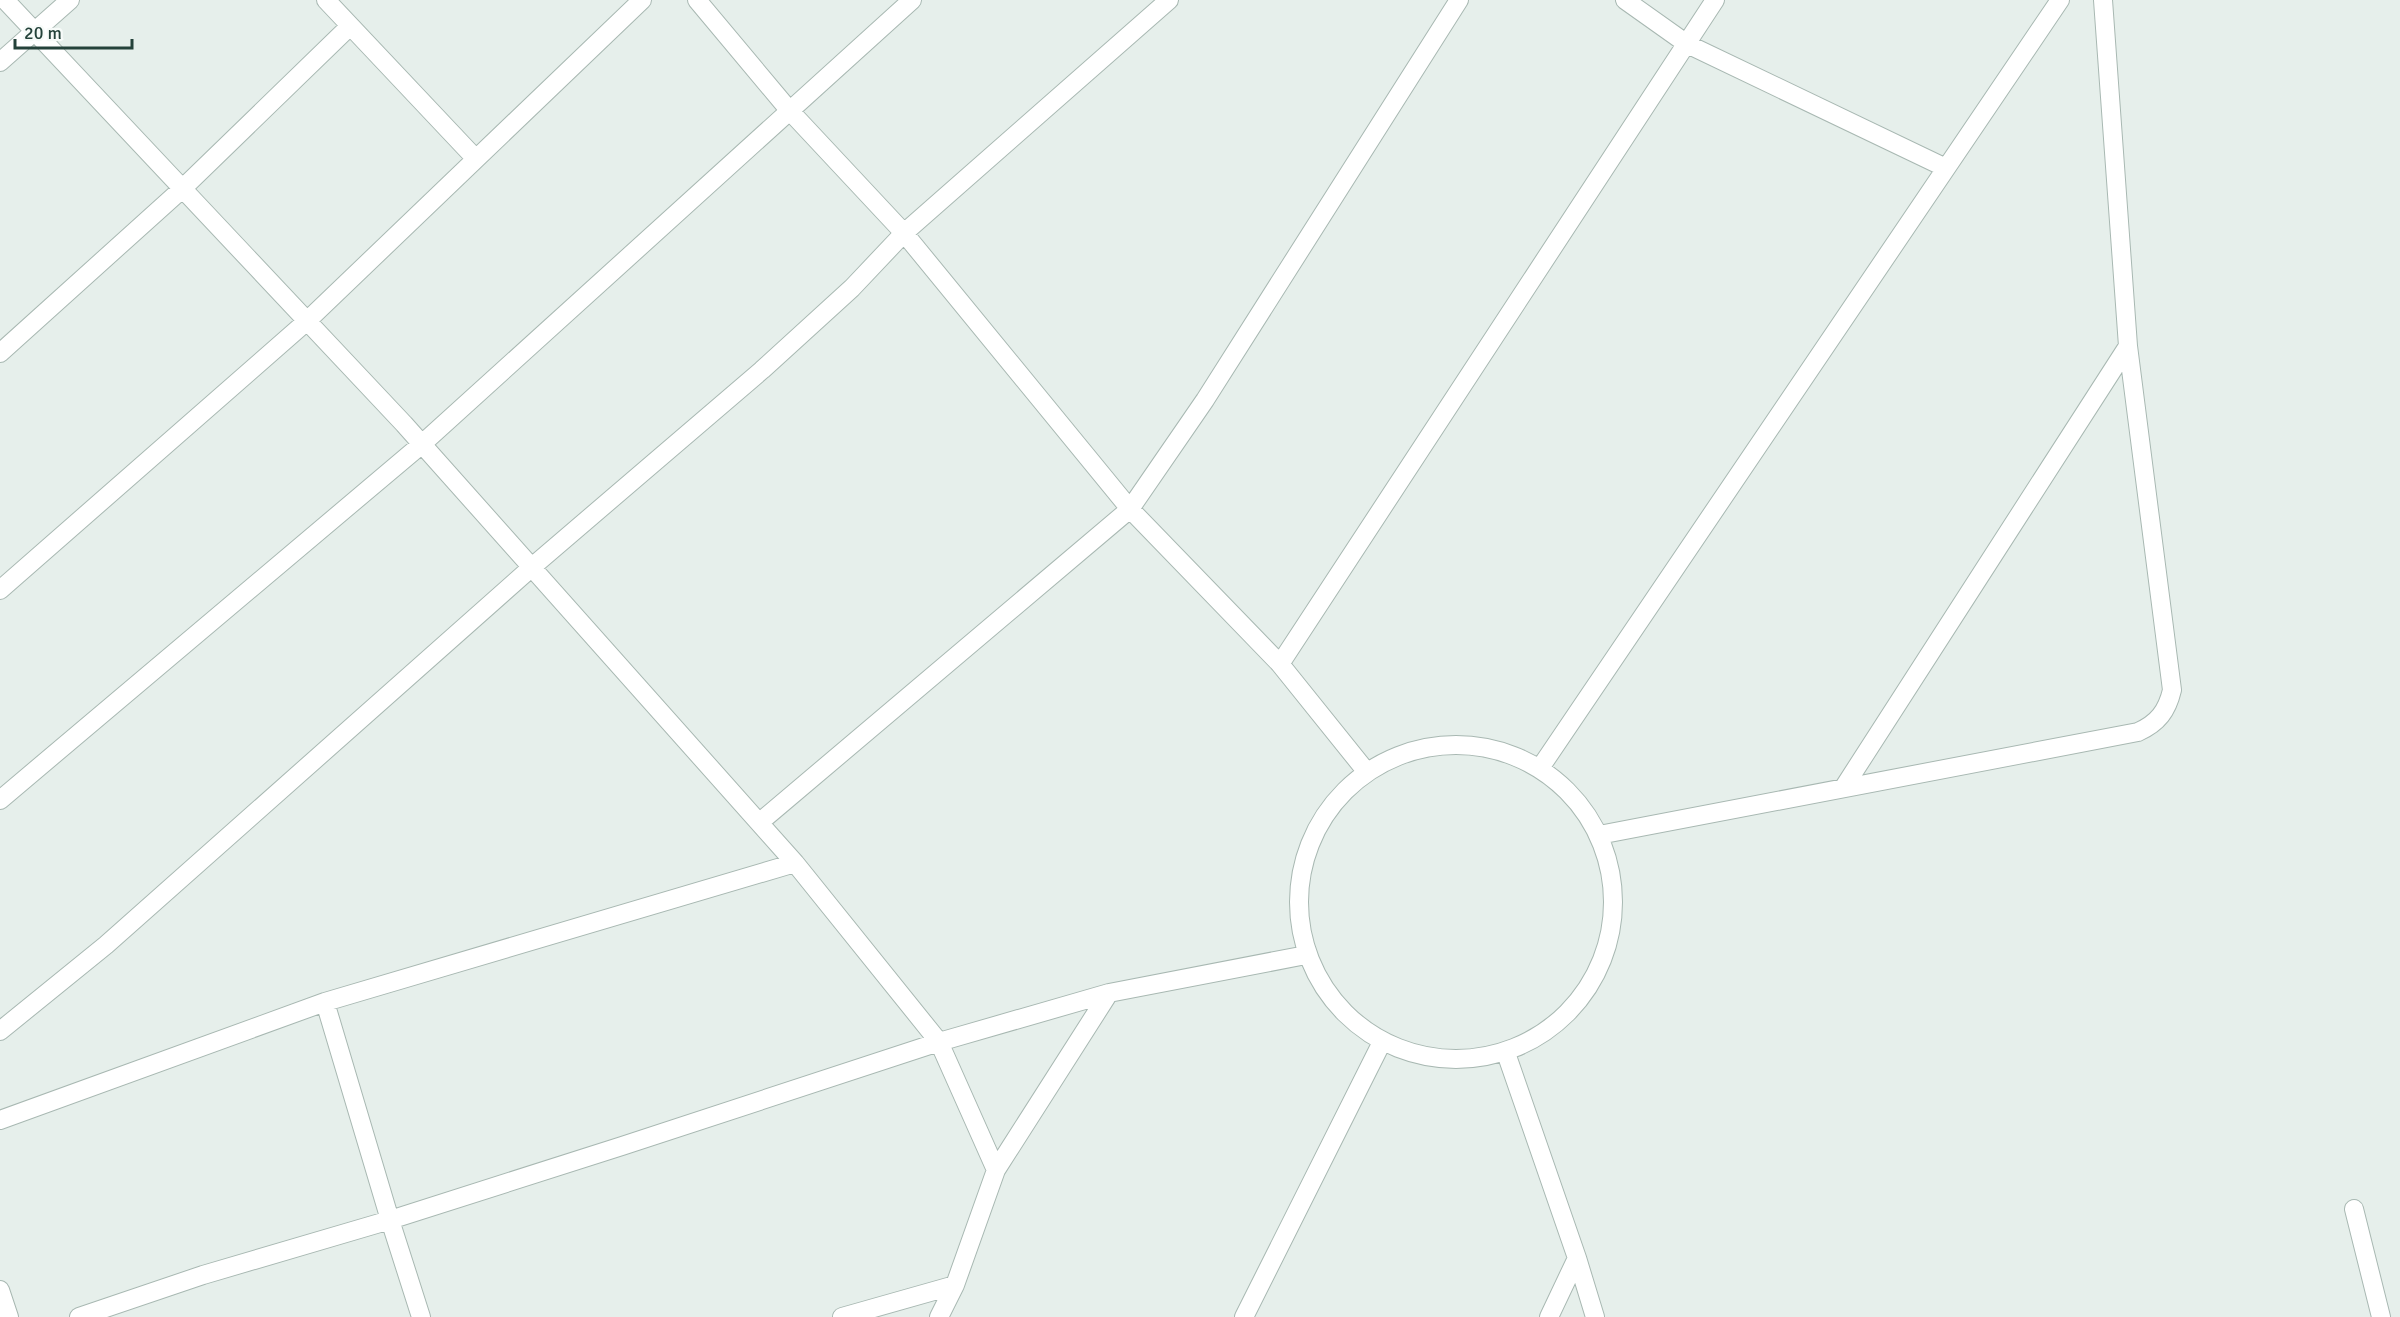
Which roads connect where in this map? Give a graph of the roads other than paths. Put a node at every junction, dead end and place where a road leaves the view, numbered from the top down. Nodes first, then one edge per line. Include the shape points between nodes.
1 (5, 0) edge
2 (70, 0) edge
3 (326, 0) edge
4 (642, 0) edge
5 (697, 0) edge
6 (912, 0) edge
7 (1169, 0) edge
8 (1459, 0) edge
9 (1625, 0) edge
10 (1715, 0) edge
11 (2060, 0) edge
12 (2103, 0) edge
13 (349, 27) junction
14 (35, 31) junction
15 (1687, 44) junction
16 (0, 62) edge
17 (789, 110) junction
18 (476, 159) junction
19 (1946, 168) junction
20 (182, 189) junction
21 (903, 233) junction
22 (307, 321) junction
23 (2128, 346) junction
24 (0, 353) edge
25 (422, 444) junction
26 (1130, 509) junction
27 (532, 567) junction
28 (0, 590) edge
29 (1280, 664) junction
30 (1540, 768) junction
31 (1366, 771) junction
32 (1844, 787) junction
33 (0, 800) edge
34 (760, 822) junction
35 (1599, 836) junction
36 (795, 863) junction
37 (1306, 955) junction
38 (1108, 993) junction
39 (325, 1002) junction
40 (0, 1031) edge
41 (939, 1042) junction
42 (1382, 1042) junction
43 (1506, 1053) junction
44 (0, 1120) edge
45 (996, 1170) junction
46 (2354, 1209) dead end
47 (390, 1220) junction
48 (1577, 1258) junction
49 (955, 1285) junction
50 (0, 1290) edge
51 (9, 1317) edge
52 (79, 1317) edge
53 (421, 1317) edge
54 (842, 1317) edge
55 (939, 1317) edge
56 (1244, 1317) edge
57 (1549, 1317) edge
58 (1595, 1317) edge
59 (2381, 1317) edge

1 - 14 street
2 - 14 street
3 - 13 street
4 - 18 street
5 - 17 street
6 - 17 street
7 - 21 street
8 - 26 street via 1205,400
9 - 15 street
10 - 15 street
11 - 19 street
12 - 23 street
13 - 18 street
13 - 20 street
14 - 16 street
14 - 20 street
15 - 19 street
15 - 29 street
17 - 21 street
17 - 25 street
18 - 22 street
19 - 30 street
20 - 22 street
20 - 24 street
21 - 26 street
21 - 27 street via 852,288 762,370
22 - 25 street
22 - 28 street
23 - 32 street
23 - 32 street via 2172,690 2168,707 2159,720 2138,732
25 - 27 street
25 - 33 street
26 - 29 street
26 - 34 street
27 - 34 street
27 - 40 street via 106,945
29 - 31 street
30 - 31 street via 1498,749 1453,743 1408,751
30 - 35 street via 1575,797
31 - 37 street via 1329,807 1306,853 1298,904
32 - 35 street
34 - 36 street
35 - 43 street via 1613,888 1609,941 1586,991 1549,1030
36 - 39 street
36 - 41 street
37 - 38 street
37 - 42 street via 1324,990 1350,1020
38 - 41 street
38 - 45 street
39 - 44 street
39 - 47 street
41 - 45 street
41 - 47 street
42 - 43 street via 1420,1057 1461,1061
42 - 56 street
43 - 48 street
45 - 49 street
46 - 59 street
47 - 52 street via 203,1275
47 - 53 street
48 - 57 street
48 - 58 street
49 - 54 street
49 - 55 street
50 - 51 street

